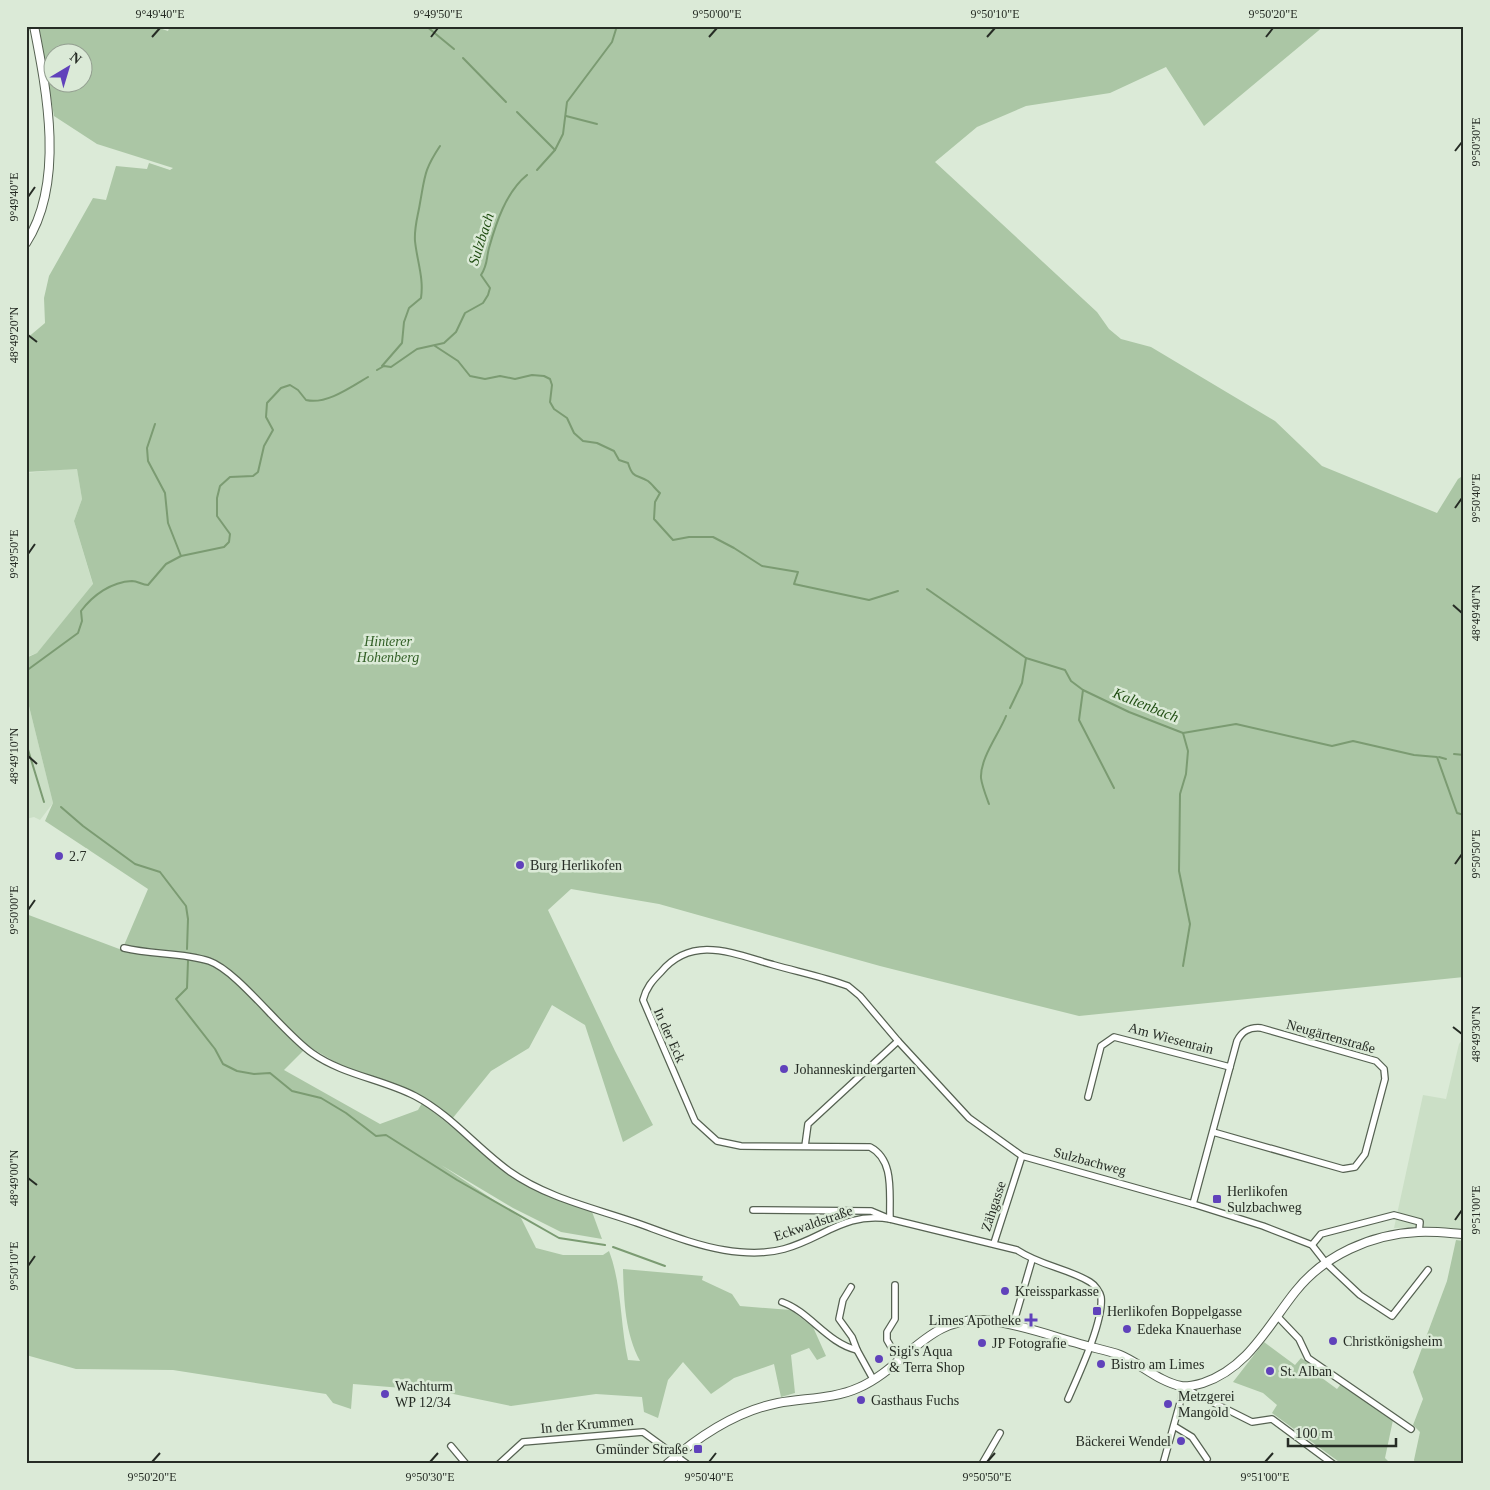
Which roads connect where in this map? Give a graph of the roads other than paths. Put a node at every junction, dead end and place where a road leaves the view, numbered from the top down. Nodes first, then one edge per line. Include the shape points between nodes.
1 (34, 26) edge
2 (26, 243) edge
3 (124, 948) dead end
4 (898, 1042) junction
5 (1230, 1067) junction
6 (1088, 1098) dead end
7 (1213, 1132) junction
8 (805, 1146) junction
9 (1022, 1156) junction
10 (1193, 1204) junction
11 (753, 1210) dead end
12 (890, 1219) junction
13 (1419, 1232) junction
14 (1464, 1234) edge
15 (994, 1244) junction
16 (1312, 1245) junction
17 (1032, 1260) junction
18 (1326, 1262) junction
19 (1428, 1270) dead end
20 (895, 1285) dead end
21 (851, 1287) dead end
22 (782, 1302) dead end
23 (1278, 1317) junction
24 (1013, 1325) junction
25 (1089, 1347) junction
26 (857, 1350) junction
27 (898, 1359) junction
28 (873, 1379) junction
29 (1182, 1387) junction
30 (1068, 1399) dead end
31 (1174, 1426) junction
32 (1411, 1429) dead end
33 (1000, 1433) dead end
34 (450, 1446) dead end
35 (677, 1456) junction
36 (1207, 1459) dead end
37 (466, 1464) edge
38 (499, 1464) edge
39 (668, 1464) edge
40 (687, 1464) edge
41 (982, 1464) edge
42 (1162, 1464) edge
43 (1333, 1464) edge

1 - 2 main road via 46,91 49,149 43,202
3 - 12 street, Eckwaldstraße via 211,961 234,978 310,1052 330,1065 416,1097 509,1171 531,1185 570,1201 724,1250 777,1250 802,1243 842,1223 874,1216
4 - 8 street via 808,1124
4 - 8 street, In der Eck via 860,996 848,986 829,979 733,952 712,950 684,954 670,960 646,989 643,1000 694,1121 717,1141 727,1144
4 - 9 street, Sulzbachweg via 969,1118
5 - 6 street, Am Wiesenrain via 1114,1037 1101,1046
5 - 7 street, Neugärtenstraße
5 - 7 street, Neugärtenstraße via 1239,1036 1255,1028 1376,1061 1385,1074 1365,1154 1355,1167 1343,1169
7 - 10 street, Neugärtenstraße
8 - 12 street, In der Eck via 870,1147 879,1151 887,1164
9 - 10 street, Sulzbachweg
9 - 15 street, Zähgasse
10 - 16 street, Sulzbachweg
11 - 12 street via 872,1211
12 - 15 street, Eckwaldstraße
13 - 14 main road
13 - 16 street via 1420,1222 1394,1215 1321,1234
13 - 18 main road via 1370,1240
15 - 17 street, Zähgasse via 1017,1250
16 - 18 street, Sulzbachweg
17 - 24 street
17 - 25 street, Zähgasse via 1092,1282 1097,1288 1101,1297 1100,1310
18 - 19 street, Sulzbachweg via 1360,1296 1392,1316
18 - 23 main road via 1295,1292
20 - 27 street via 895,1319 887,1332 887,1340
21 - 26 street via 843,1300 839,1319
22 - 26 street via 795,1306 845,1348
23 - 29 main road via 1234,1366 1202,1383
23 - 32 street via 1299,1339 1308,1358
24 - 25 main road
24 - 27 main road via 990,1320 949,1324
25 - 29 main road via 1118,1354
25 - 30 street
26 - 28 street
27 - 28 main road
28 - 35 main road via 845,1393 758,1407 710,1431
29 - 31 street
29 - 43 street via 1252,1422 1272,1420
31 - 36 street via 1192,1437
31 - 42 street
33 - 41 street
34 - 37 street
35 - 38 street, In der Krummen via 643,1432 523,1442
35 - 39 main road
35 - 40 street, In der Krummen

